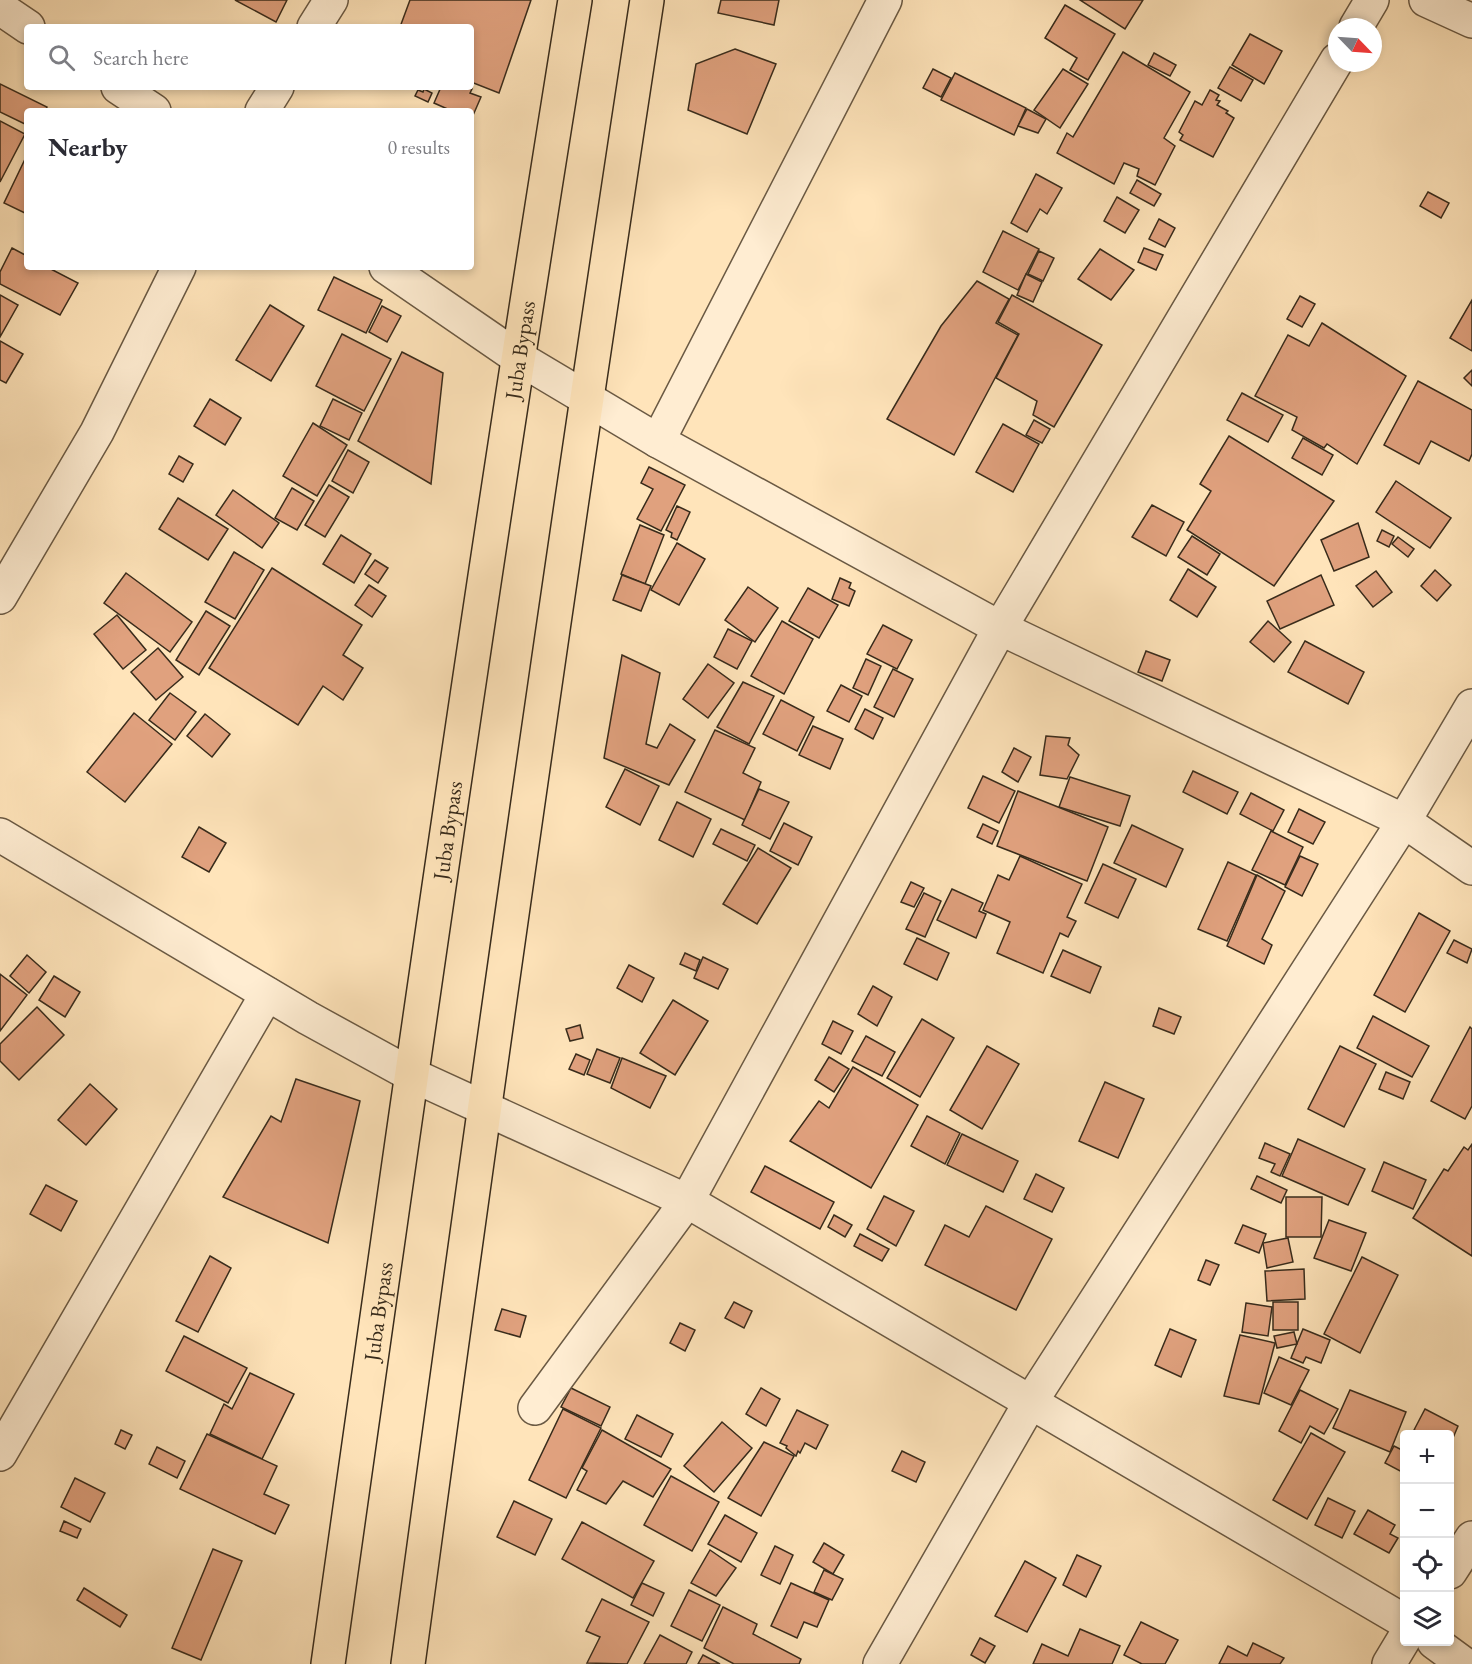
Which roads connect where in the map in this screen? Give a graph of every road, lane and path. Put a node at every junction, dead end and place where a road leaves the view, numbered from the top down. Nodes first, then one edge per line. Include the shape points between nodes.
1 (331, 0) edge
2 (576, 0) edge
3 (647, 0) edge
4 (885, 0) edge
5 (1372, 0) edge
6 (1426, 0) edge
7 (0, 8) edge
8 (1361, 18) edge
9 (1472, 21) edge
10 (24, 24) edge
11 (316, 24) edge
12 (1330, 72) edge
13 (122, 90) edge
14 (275, 90) edge
15 (150, 108) edge
16 (264, 108) edge
17 (178, 270) edge
18 (390, 270) edge
19 (517, 357) junction
20 (586, 398) junction
21 (658, 441) junction
22 (0, 597) edge
23 (1000, 628) junction
24 (1472, 706) edge
25 (1404, 821) junction
26 (0, 835) edge
27 (1472, 868) edge
28 (267, 994) junction
29 (410, 1074) junction
30 (484, 1107) junction
31 (687, 1201) junction
32 (1030, 1402) junction
33 (535, 1408) dead end
34 (0, 1454) edge
35 (1472, 1538) edge
36 (1454, 1565) edge
37 (1400, 1618) edge
38 (1400, 1646) edge
39 (1441, 1646) edge
40 (328, 1664) edge
41 (408, 1664) edge
42 (880, 1664) edge
43 (1389, 1664) edge
44 (1464, 1664) edge

1 - 11 street
2 - 19 main road, Juba Bypass
3 - 20 main road
4 - 21 street
5 - 8 street
6 - 9 street
7 - 10 street
12 - 23 street
13 - 15 street
14 - 16 street
17 - 22 street via 97,432
18 - 19 street
19 - 20 street
19 - 29 main road, Juba Bypass
20 - 21 street
20 - 30 main road
21 - 23 street
23 - 25 street
23 - 31 street
24 - 25 street
25 - 27 street
25 - 32 street
26 - 28 street
28 - 29 street
28 - 34 street
29 - 30 street
29 - 40 main road, Juba Bypass
30 - 31 street
30 - 41 main road
31 - 32 street
31 - 33 street
32 - 37 street
32 - 42 street
35 - 36 street
38 - 43 street
39 - 44 street

